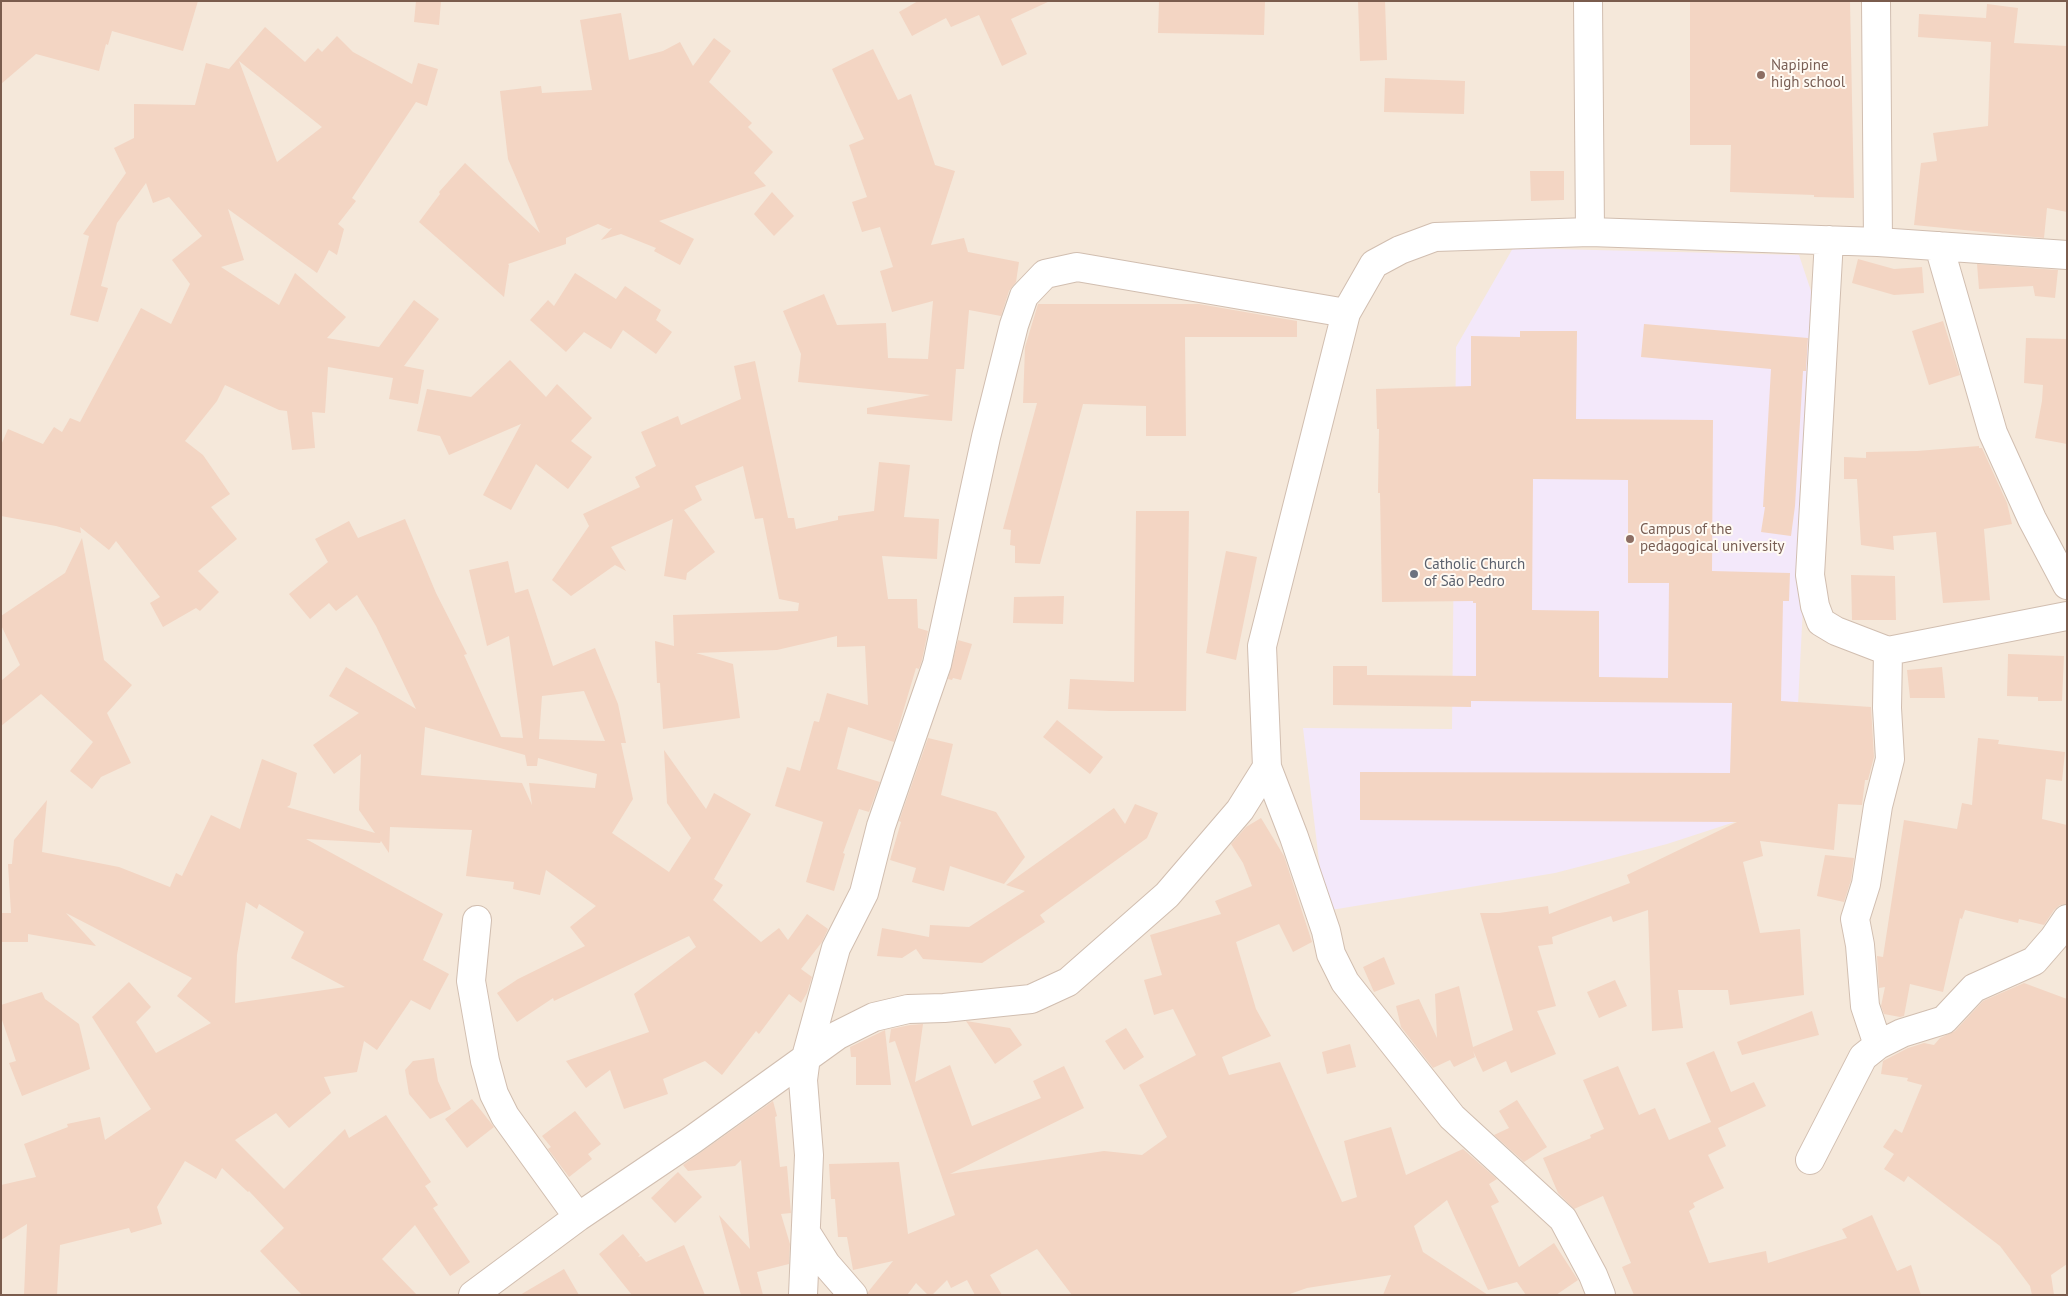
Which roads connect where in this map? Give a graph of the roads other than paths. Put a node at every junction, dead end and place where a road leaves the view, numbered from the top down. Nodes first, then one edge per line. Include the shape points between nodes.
1 (1588, 1) edge
2 (1876, 1) edge
3 (1590, 232) junction
4 (1829, 240) junction
5 (1878, 242) junction
6 (1939, 246) junction
7 (2067, 255) edge
8 (1346, 313) junction
9 (2067, 586) edge
10 (2067, 616) edge
11 (1888, 651) junction
12 (1267, 767) junction
13 (2067, 919) edge
14 (477, 920) dead end
15 (1878, 1046) junction
16 (806, 1057) junction
17 (1810, 1160) dead end
18 (578, 1218) junction
19 (807, 1234) junction
20 (473, 1295) edge
21 (803, 1295) edge
22 (853, 1295) edge
23 (1601, 1295) edge

1 - 3 street
2 - 5 street
3 - 4 street
3 - 8 street via 1435,237 1374,264
4 - 5 street
4 - 11 street via 1810,575 1814,606 1821,622
5 - 6 street
6 - 7 street
6 - 9 street via 1993,433
8 - 12 street via 1262,646
8 - 16 street via 1077,267 1045,274 1024,296 986,437 937,664 881,826 864,893 836,948
10 - 11 street
11 - 15 street via 1890,759 1878,806 1866,884 1855,919 1865,1006
12 - 16 street via 1240,810 1167,895 1068,982 1032,1000 908,1010 874,1017 838,1035
12 - 23 street via 1294,837 1331,954 1345,982 1452,1118 1562,1218
13 - 15 street via 2034,961 1974,988 1944,1020 1902,1033
14 - 18 street via 471,981 494,1094 505,1116
15 - 17 street via 1863,1057
16 - 18 street
16 - 19 street via 803,1080 809,1155
18 - 20 street
19 - 21 street
19 - 22 street via 826,1264

